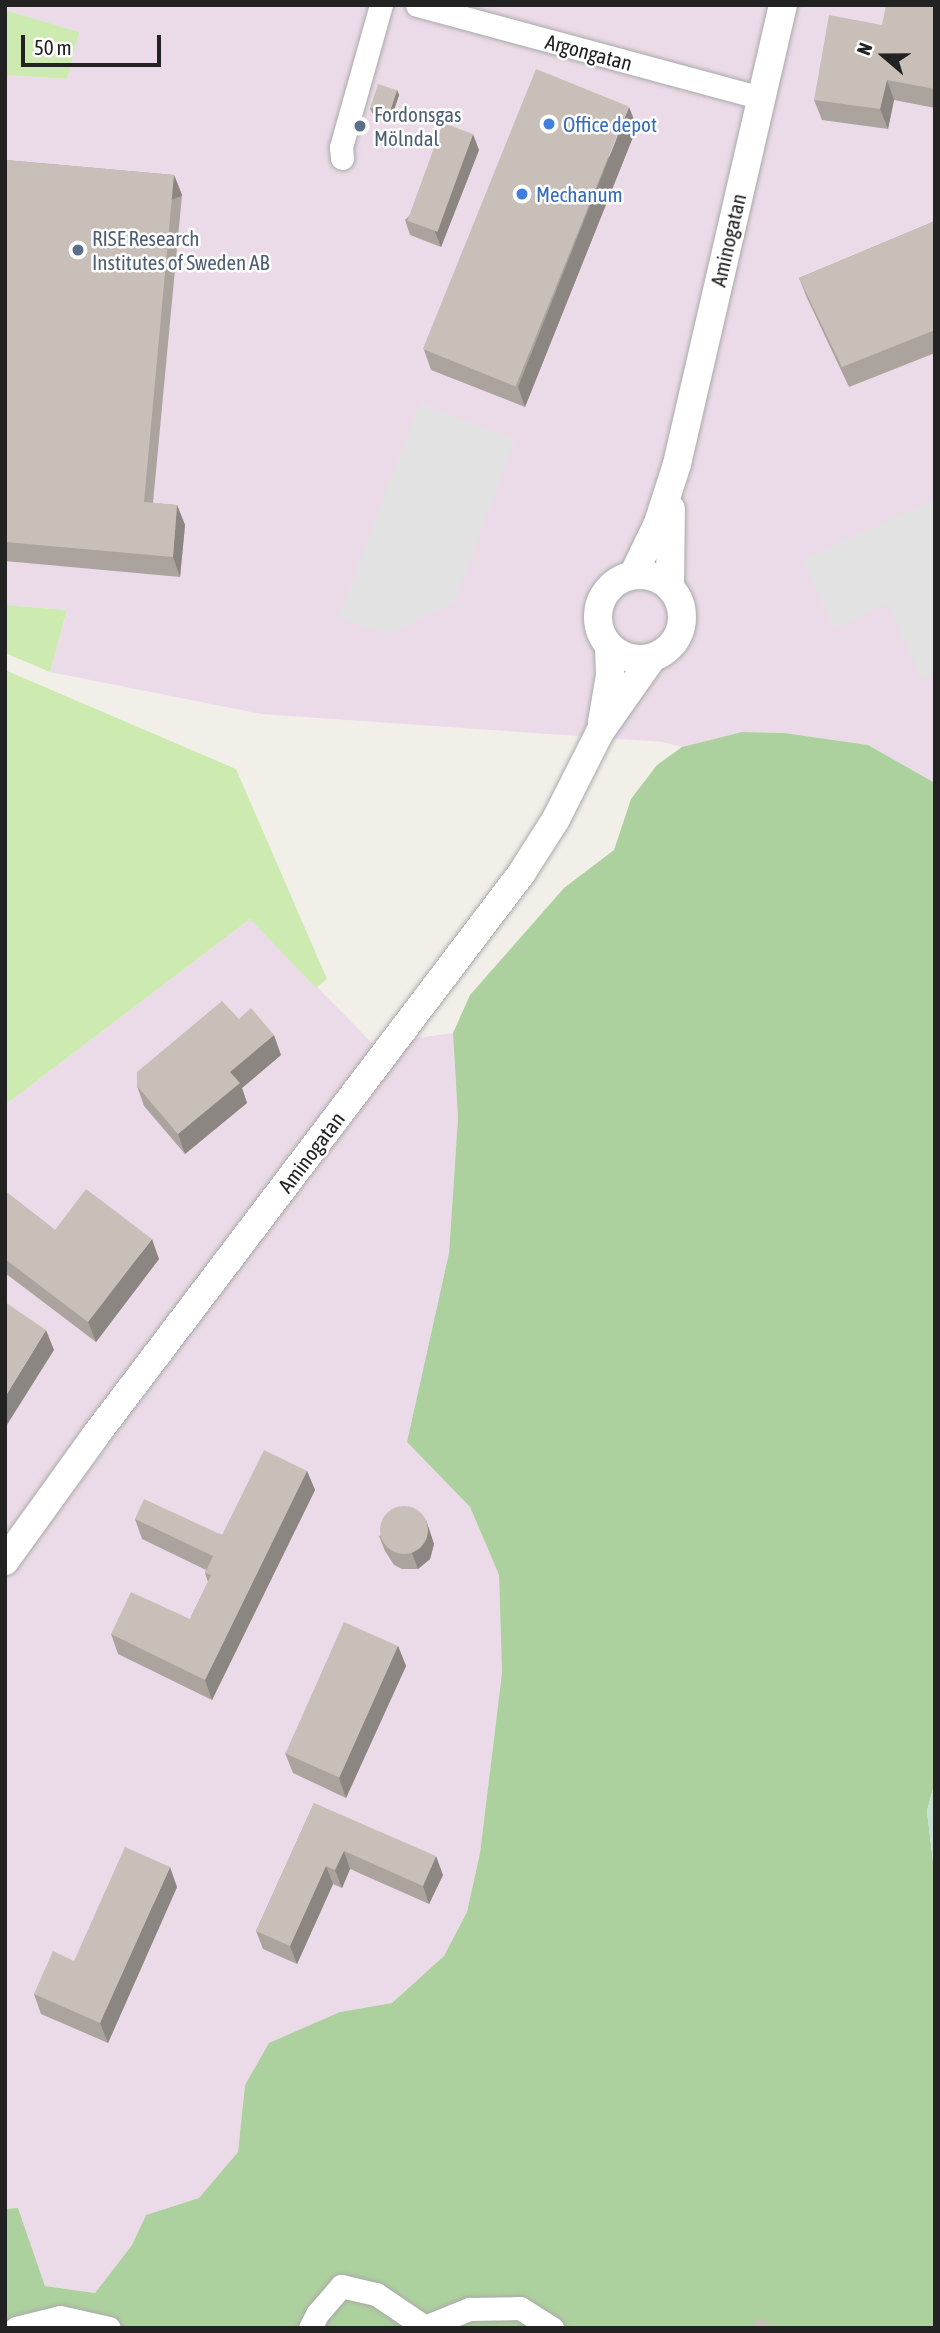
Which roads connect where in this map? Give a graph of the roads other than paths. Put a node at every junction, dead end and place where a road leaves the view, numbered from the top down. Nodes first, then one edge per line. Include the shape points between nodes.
1 (381, 5) edge
2 (417, 5) edge
3 (783, 5) edge
4 (761, 98) junction
5 (342, 158) dead end
6 (674, 475) junction
7 (633, 575) junction
8 (670, 586) junction
9 (609, 646) junction
10 (652, 658) junction
11 (600, 732) junction
12 (5, 1561) edge
13 (16, 2328) edge
14 (109, 2328) edge
15 (310, 2328) edge
16 (552, 2328) edge

1 - 5 street via 341,147
2 - 4 street, Argongatan
3 - 4 street, Aminogatan
4 - 6 street, Aminogatan
6 - 7 street, Aminogatan
6 - 8 street, Aminogatan
7 - 8 street via 653,576
7 - 9 street, Aminogatan via 614,583 602,599 598,619
8 - 10 street, Aminogatan via 682,607 680,631 672,646
9 - 10 street via 634,659
9 - 11 street, Aminogatan via 610,675
10 - 11 street, Aminogatan
11 - 12 street, Aminogatan via 556,819 521,874
13 - 14 street via 60,2317
15 - 16 street via 341,2286 376,2294 425,2327 469,2309 520,2308

